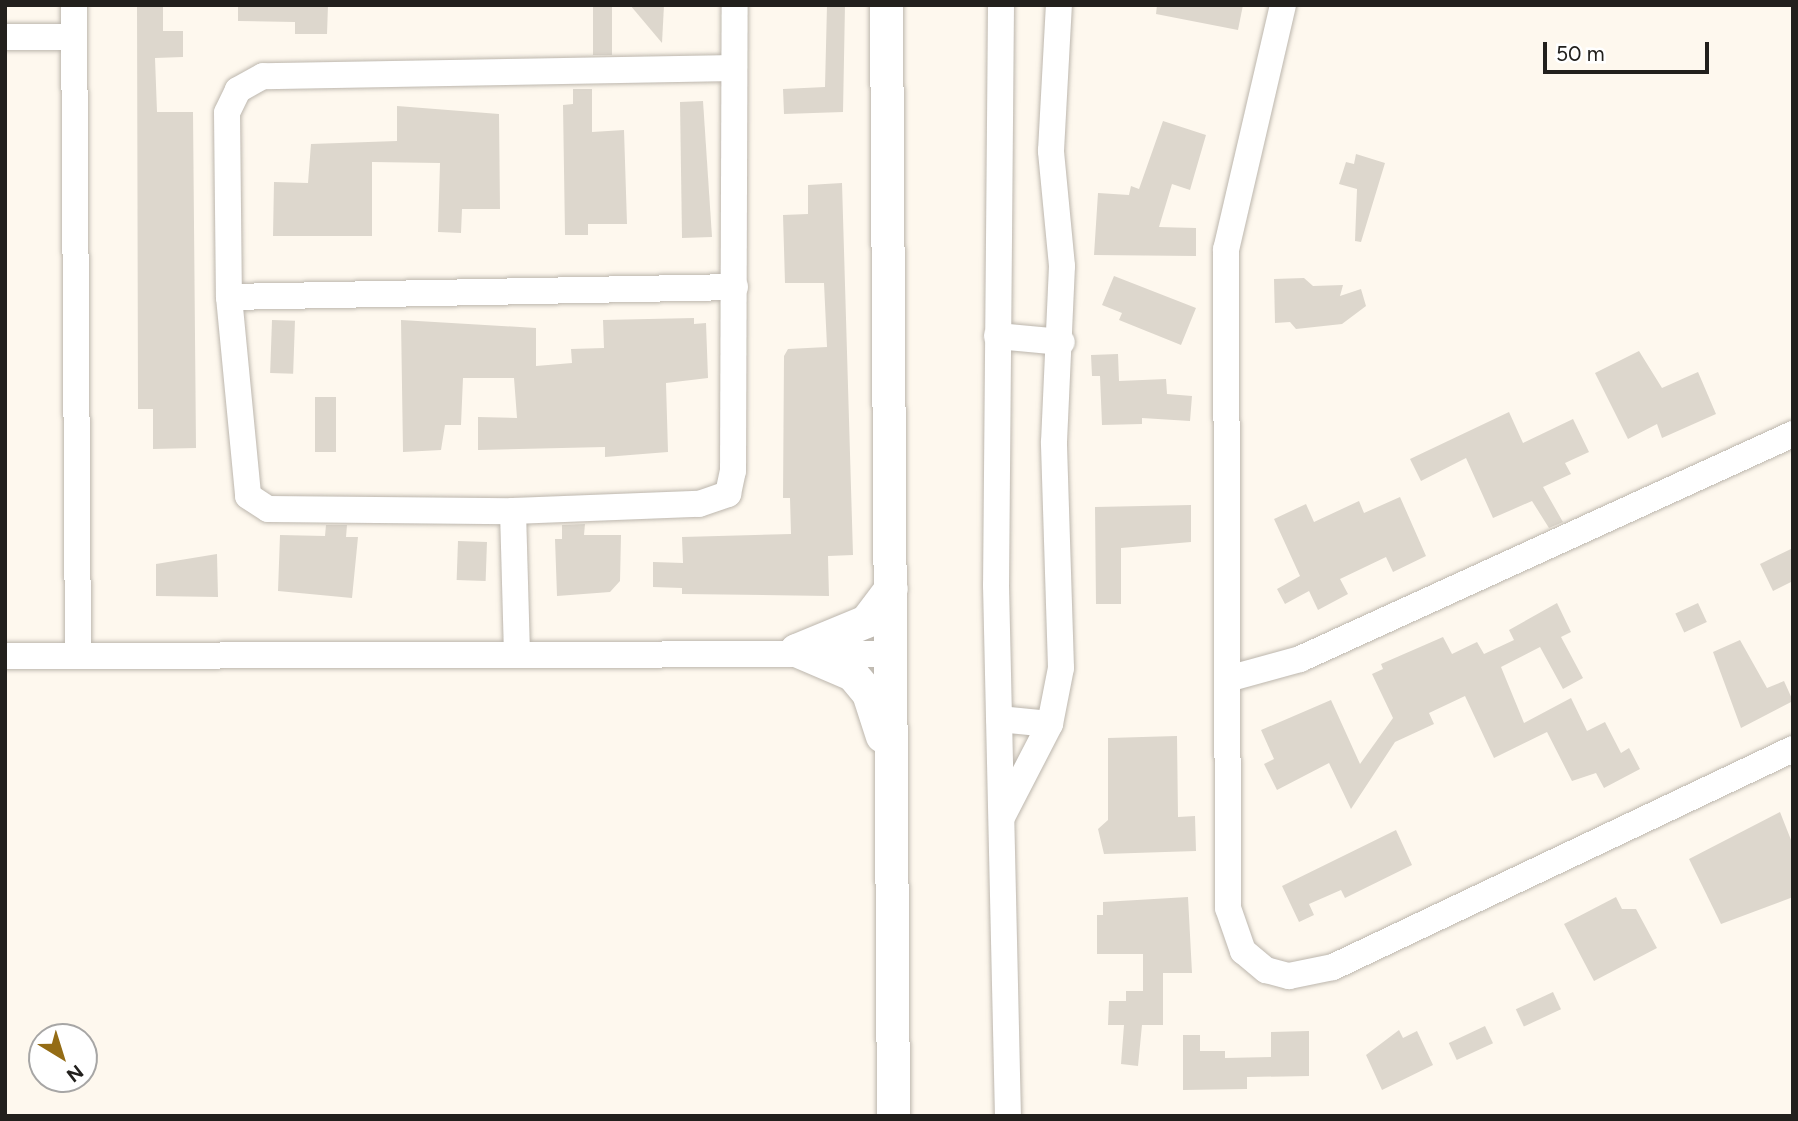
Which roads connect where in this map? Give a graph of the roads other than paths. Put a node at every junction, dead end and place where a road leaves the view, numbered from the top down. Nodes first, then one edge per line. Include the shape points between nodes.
1 (74, 5) edge
2 (734, 5) edge
3 (886, 5) edge
4 (1001, 5) edge
5 (1059, 5) edge
6 (1283, 5) edge
7 (5, 37) edge
8 (74, 37) junction
9 (734, 68) junction
10 (734, 287) junction
11 (229, 297) junction
12 (997, 337) junction
13 (1062, 342) junction
14 (1793, 433) edge
15 (513, 511) junction
16 (891, 588) junction
17 (517, 650) junction
18 (796, 650) junction
19 (891, 654) junction
20 (78, 655) junction
21 (5, 656) edge
22 (1231, 678) junction
23 (999, 719) junction
24 (1050, 724) junction
25 (1793, 749) edge
26 (892, 765) junction
27 (1001, 818) junction
28 (893, 1116) edge
29 (1008, 1116) edge

1 - 8 street
2 - 9 street
3 - 16 main road
4 - 12 street
5 - 13 street via 1051,151
6 - 22 street via 1226,249
7 - 8 street
8 - 20 street
9 - 10 street
9 - 11 street via 250,81 227,113
10 - 11 street
10 - 15 street via 728,494 699,503
11 - 15 street via 244,488 254,502 268,509
12 - 13 street
12 - 23 street
13 - 24 street via 1054,442 1061,668
14 - 22 street via 1300,659
15 - 17 street
16 - 18 main road via 866,621
16 - 19 main road
17 - 18 street
17 - 20 street
18 - 19 street
18 - 26 main road via 839,665 860,682
19 - 26 main road
20 - 21 street
22 - 25 street via 1228,908 1243,951 1266,970 1289,976 1333,967
23 - 24 street
23 - 27 street
24 - 27 street
26 - 28 main road
27 - 29 street

